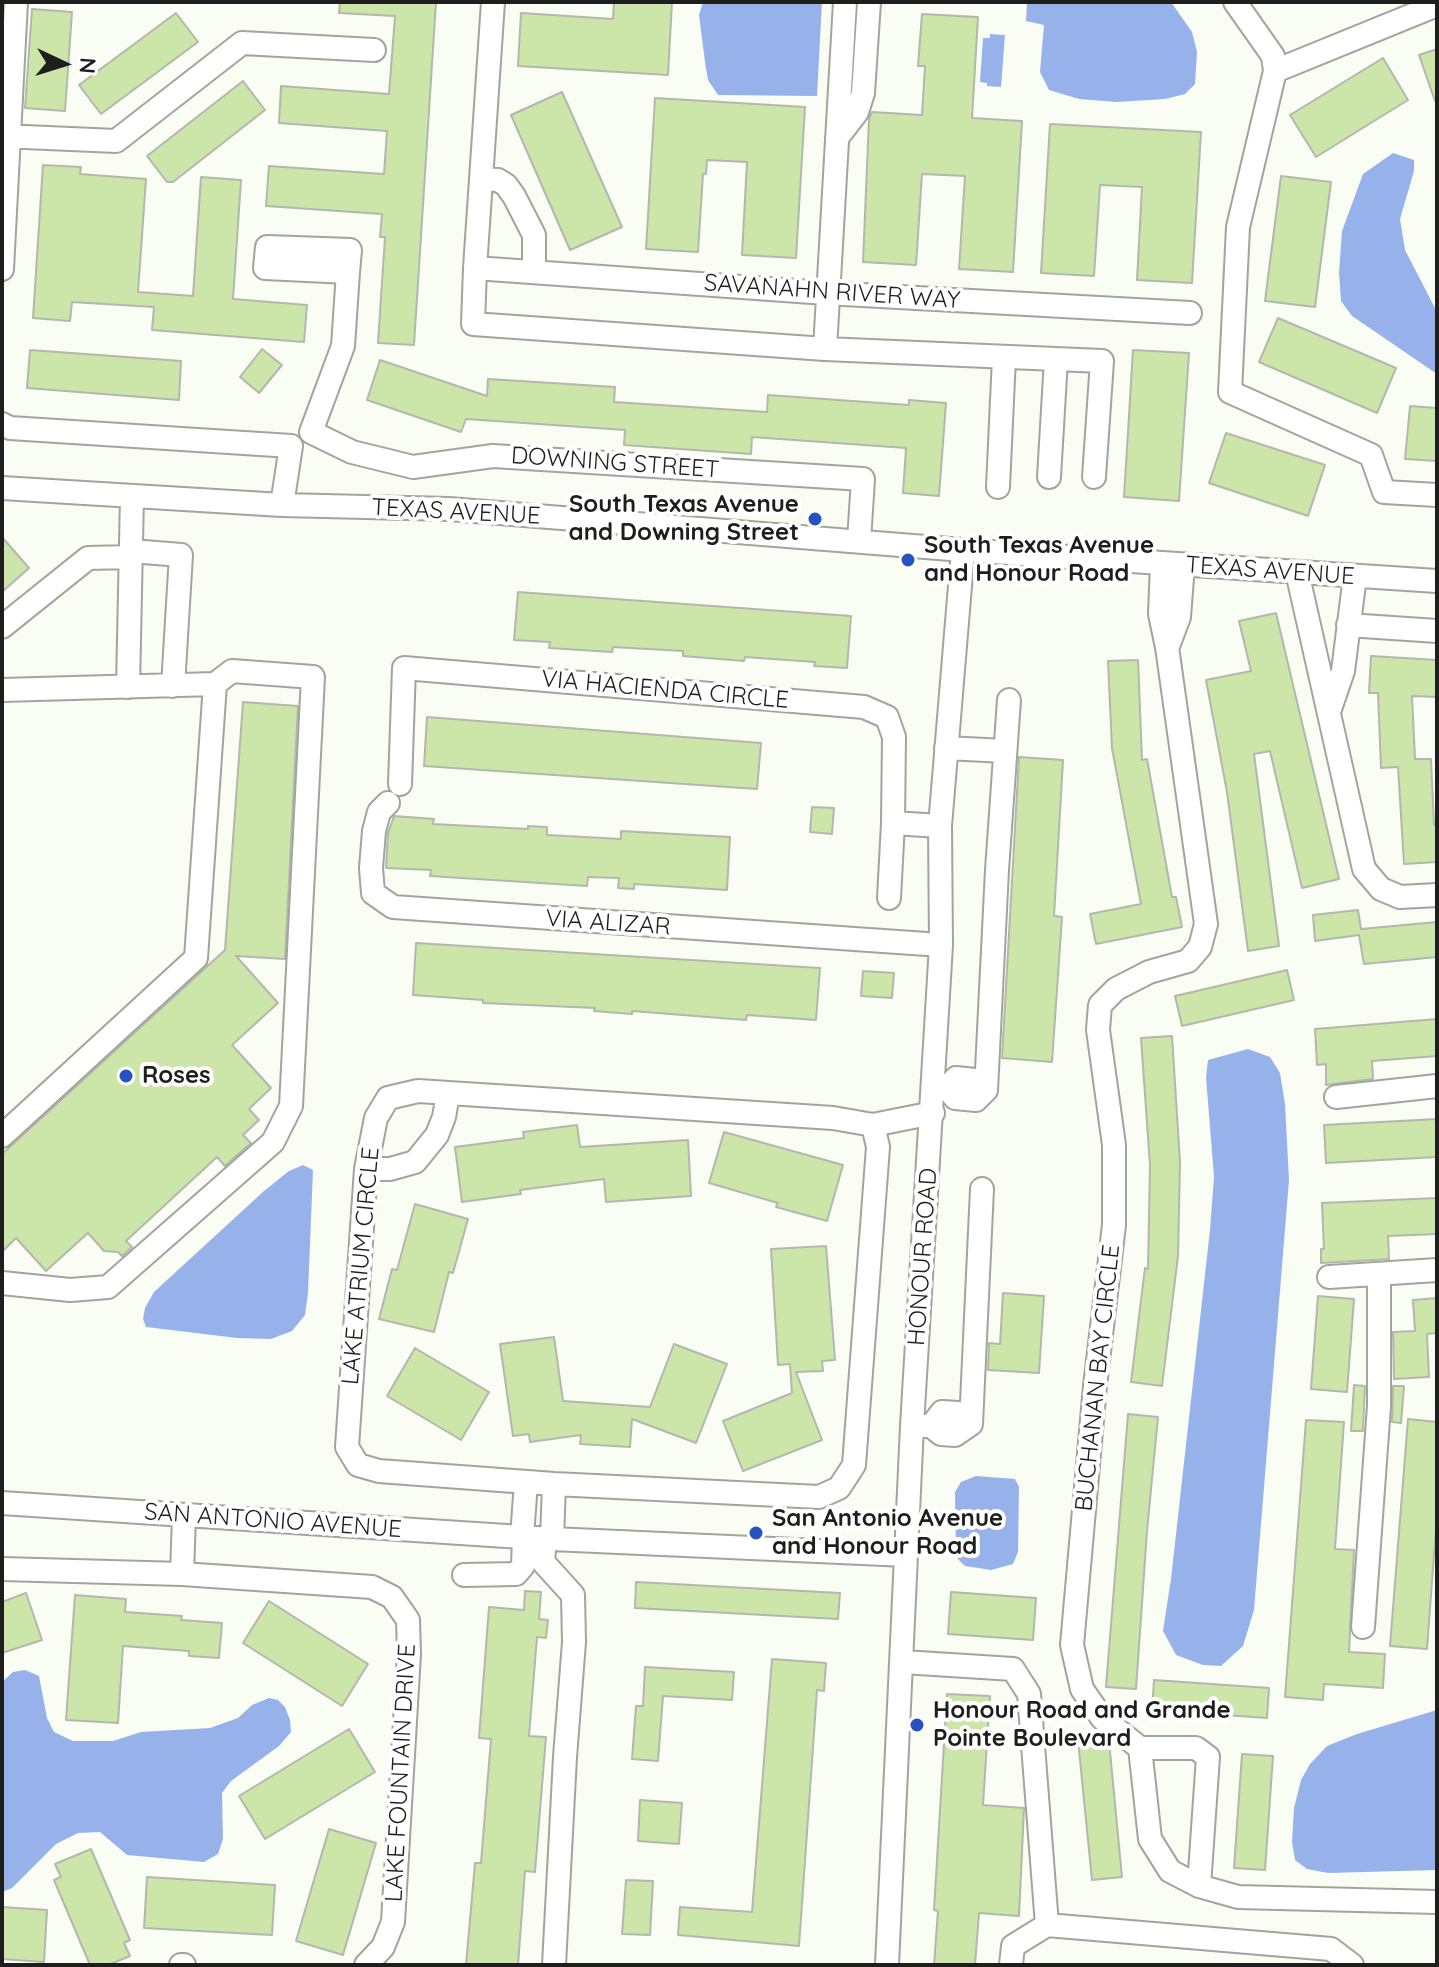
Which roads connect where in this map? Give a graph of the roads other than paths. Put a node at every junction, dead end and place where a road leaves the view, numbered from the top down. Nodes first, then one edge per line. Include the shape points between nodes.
1 (16, 2) edge
2 (493, 2) edge
3 (845, 2) edge
4 (869, 2) edge
5 (1235, 2) edge
6 (1437, 5) edge
7 (374, 50) dead end
8 (843, 55) junction
9 (866, 57) junction
10 (1275, 71) junction
11 (6, 136) edge
12 (837, 138) junction
13 (481, 179) junction
14 (475, 268) junction
15 (2, 269) edge
16 (348, 272) dead end
17 (534, 272) junction
18 (826, 293) junction
19 (1190, 313) dead end
20 (825, 349) junction
21 (1004, 357) junction
22 (1056, 359) junction
23 (2, 424) edge
24 (311, 432) junction
25 (291, 446) junction
26 (1049, 477) dead end
27 (1094, 477) dead end
28 (998, 487) dead end
29 (2, 488) edge
30 (1437, 495) edge
31 (132, 496) junction
32 (282, 505) junction
33 (859, 541) junction
34 (963, 550) junction
35 (131, 554) junction
36 (1172, 565) junction
37 (1297, 572) junction
38 (1355, 576) junction
39 (1437, 581) edge
40 (2, 627) edge
41 (1437, 631) edge
42 (1347, 635) junction
43 (1314, 644) junction
44 (215, 684) junction
45 (173, 686) junction
46 (128, 687) junction
47 (2, 690) edge
48 (1009, 700) dead end
49 (1329, 710) junction
50 (946, 748) junction
51 (1005, 751) junction
52 (394, 793) joint
53 (893, 823) junction
54 (940, 826) junction
55 (1437, 895) edge
56 (889, 898) dead end
57 (941, 945) junction
58 (1437, 1086) edge
59 (940, 1088) junction
60 (448, 1094) junction
61 (1336, 1097) dead end
62 (933, 1113) junction
63 (873, 1125) junction
64 (2, 1136) edge
65 (366, 1169) junction
66 (982, 1189) dead end
67 (1437, 1270) edge
68 (1379, 1274) junction
69 (1329, 1277) dead end
70 (2, 1283) edge
71 (921, 1426) junction
72 (526, 1482) junction
73 (554, 1484) junction
74 (2, 1503) edge
75 (184, 1516) junction
76 (536, 1538) junction
77 (906, 1555) junction
78 (2, 1569) edge
79 (182, 1574) junction
80 (464, 1575) dead end
81 (1363, 1627) dead end
82 (903, 1662) junction
83 (1140, 1748) junction
84 (1199, 1886) junction
85 (1437, 1902) edge
86 (1047, 1925) junction
87 (366, 1965) edge
88 (554, 1965) edge
89 (887, 1965) edge
90 (1011, 1965) edge
91 (1352, 1965) edge

1 - 11 street
2 - 13 street
3 - 8 street
4 - 9 street
5 - 10 street via 1273,56
6 - 10 street
7 - 11 street via 242,43 116,141
8 - 9 street
8 - 12 street
9 - 12 street via 857,112
10 - 30 street via 1238,227 1230,392 1371,455 1384,492
11 - 15 street
12 - 18 street
13 - 14 street
13 - 17 street via 498,180 514,196 534,235
14 - 17 street, SAVANAHN RIVER WAY
14 - 20 street via 473,324
16 - 24 street via 343,346
17 - 18 street, SAVANAHN RIVER WAY
18 - 19 street, SAVANAHN RIVER WAY
18 - 20 street
20 - 21 street
21 - 22 street
21 - 28 street
22 - 26 street
22 - 27 street via 1102,361
23 - 25 street
24 - 25 street
24 - 33 street, DOWNING STREET via 352,452 413,467 493,456 863,479
25 - 32 street
29 - 31 street, TEXAS AVENUE
31 - 32 street, TEXAS AVENUE
31 - 35 street
32 - 33 street, TEXAS AVENUE via 449,509
33 - 34 street, TEXAS AVENUE
34 - 36 street, TEXAS AVENUE
34 - 50 street, HONOUR ROAD
35 - 40 street via 88,558
35 - 45 street via 181,555
35 - 46 street
36 - 37 street, TEXAS AVENUE
36 - 83 street, BUCHANAN BAY CIRCLE via 1179,617 1167,647 1206,924 1200,947 1188,961 1149,972 1116,989 1100,1005 1098,1030 1114,1145 1114,1225 1072,1645 1082,1689 1102,1718
37 - 38 street, TEXAS AVENUE
37 - 43 street
38 - 39 street, TEXAS AVENUE
38 - 42 street
41 - 42 street
42 - 43 street
42 - 49 street via 1343,671
43 - 49 street
44 - 45 street
44 - 64 street via 196,958
44 - 70 street via 232,671 313,677 291,1106 273,1142 108,1287 70,1290
45 - 46 street
46 - 47 street
48 - 51 street
49 - 55 street via 1364,869 1381,889 1400,897
50 - 51 street
50 - 54 street, HONOUR ROAD
51 - 59 street via 986,1090 976,1100 955,1098
52 - 53 street, VIA HACIENDA CIRCLE via 404,668 864,707 887,717 894,737
52 - 57 street, VIA ALIZAR via 379,812 371,868 373,893 393,907
53 - 54 street
53 - 56 street
54 - 57 street, HONOUR ROAD
57 - 59 street, HONOUR ROAD
58 - 61 street
59 - 62 street, HONOUR ROAD
60 - 63 street, LAKE ATRIUM CIRCLE via 833,1118
60 - 65 street via 437,1135 415,1162
60 - 65 street, LAKE ATRIUM CIRCLE via 418,1091 388,1098 376,1118
62 - 63 street, LAKE ATRIUM CIRCLE
62 - 71 street, HONOUR ROAD
63 - 73 street, LAKE ATRIUM CIRCLE via 878,1147 854,1465 839,1488 819,1497
65 - 72 street, LAKE ATRIUM CIRCLE via 347,1447 358,1465 379,1471
66 - 71 street via 971,1424 955,1435
67 - 68 street
68 - 69 street
68 - 81 street via 1379,1406
71 - 77 street, HONOUR ROAD
72 - 73 street, LAKE ATRIUM CIRCLE
72 - 76 street
73 - 76 street
74 - 75 street, SAN ANTONIO AVENUE
75 - 76 street, SAN ANTONIO AVENUE
75 - 79 street
76 - 77 street, SAN ANTONIO AVENUE
76 - 80 street via 516,1574
76 - 88 street via 543,1562 573,1595 574,1611
77 - 82 street, HONOUR ROAD
78 - 79 street, LAKE FOUNTAIN DRIVE
79 - 87 street, LAKE FOUNTAIN DRIVE via 372,1587 392,1597 408,1620 393,1922 383,1947
82 - 86 street via 1013,1669 1029,1694
82 - 89 street, HONOUR ROAD
83 - 84 street via 1150,1839 1170,1871
83 - 84 street via 1196,1748 1208,1757
84 - 85 street via 1238,1897
86 - 90 street via 1013,1946
86 - 91 street via 1331,1949

